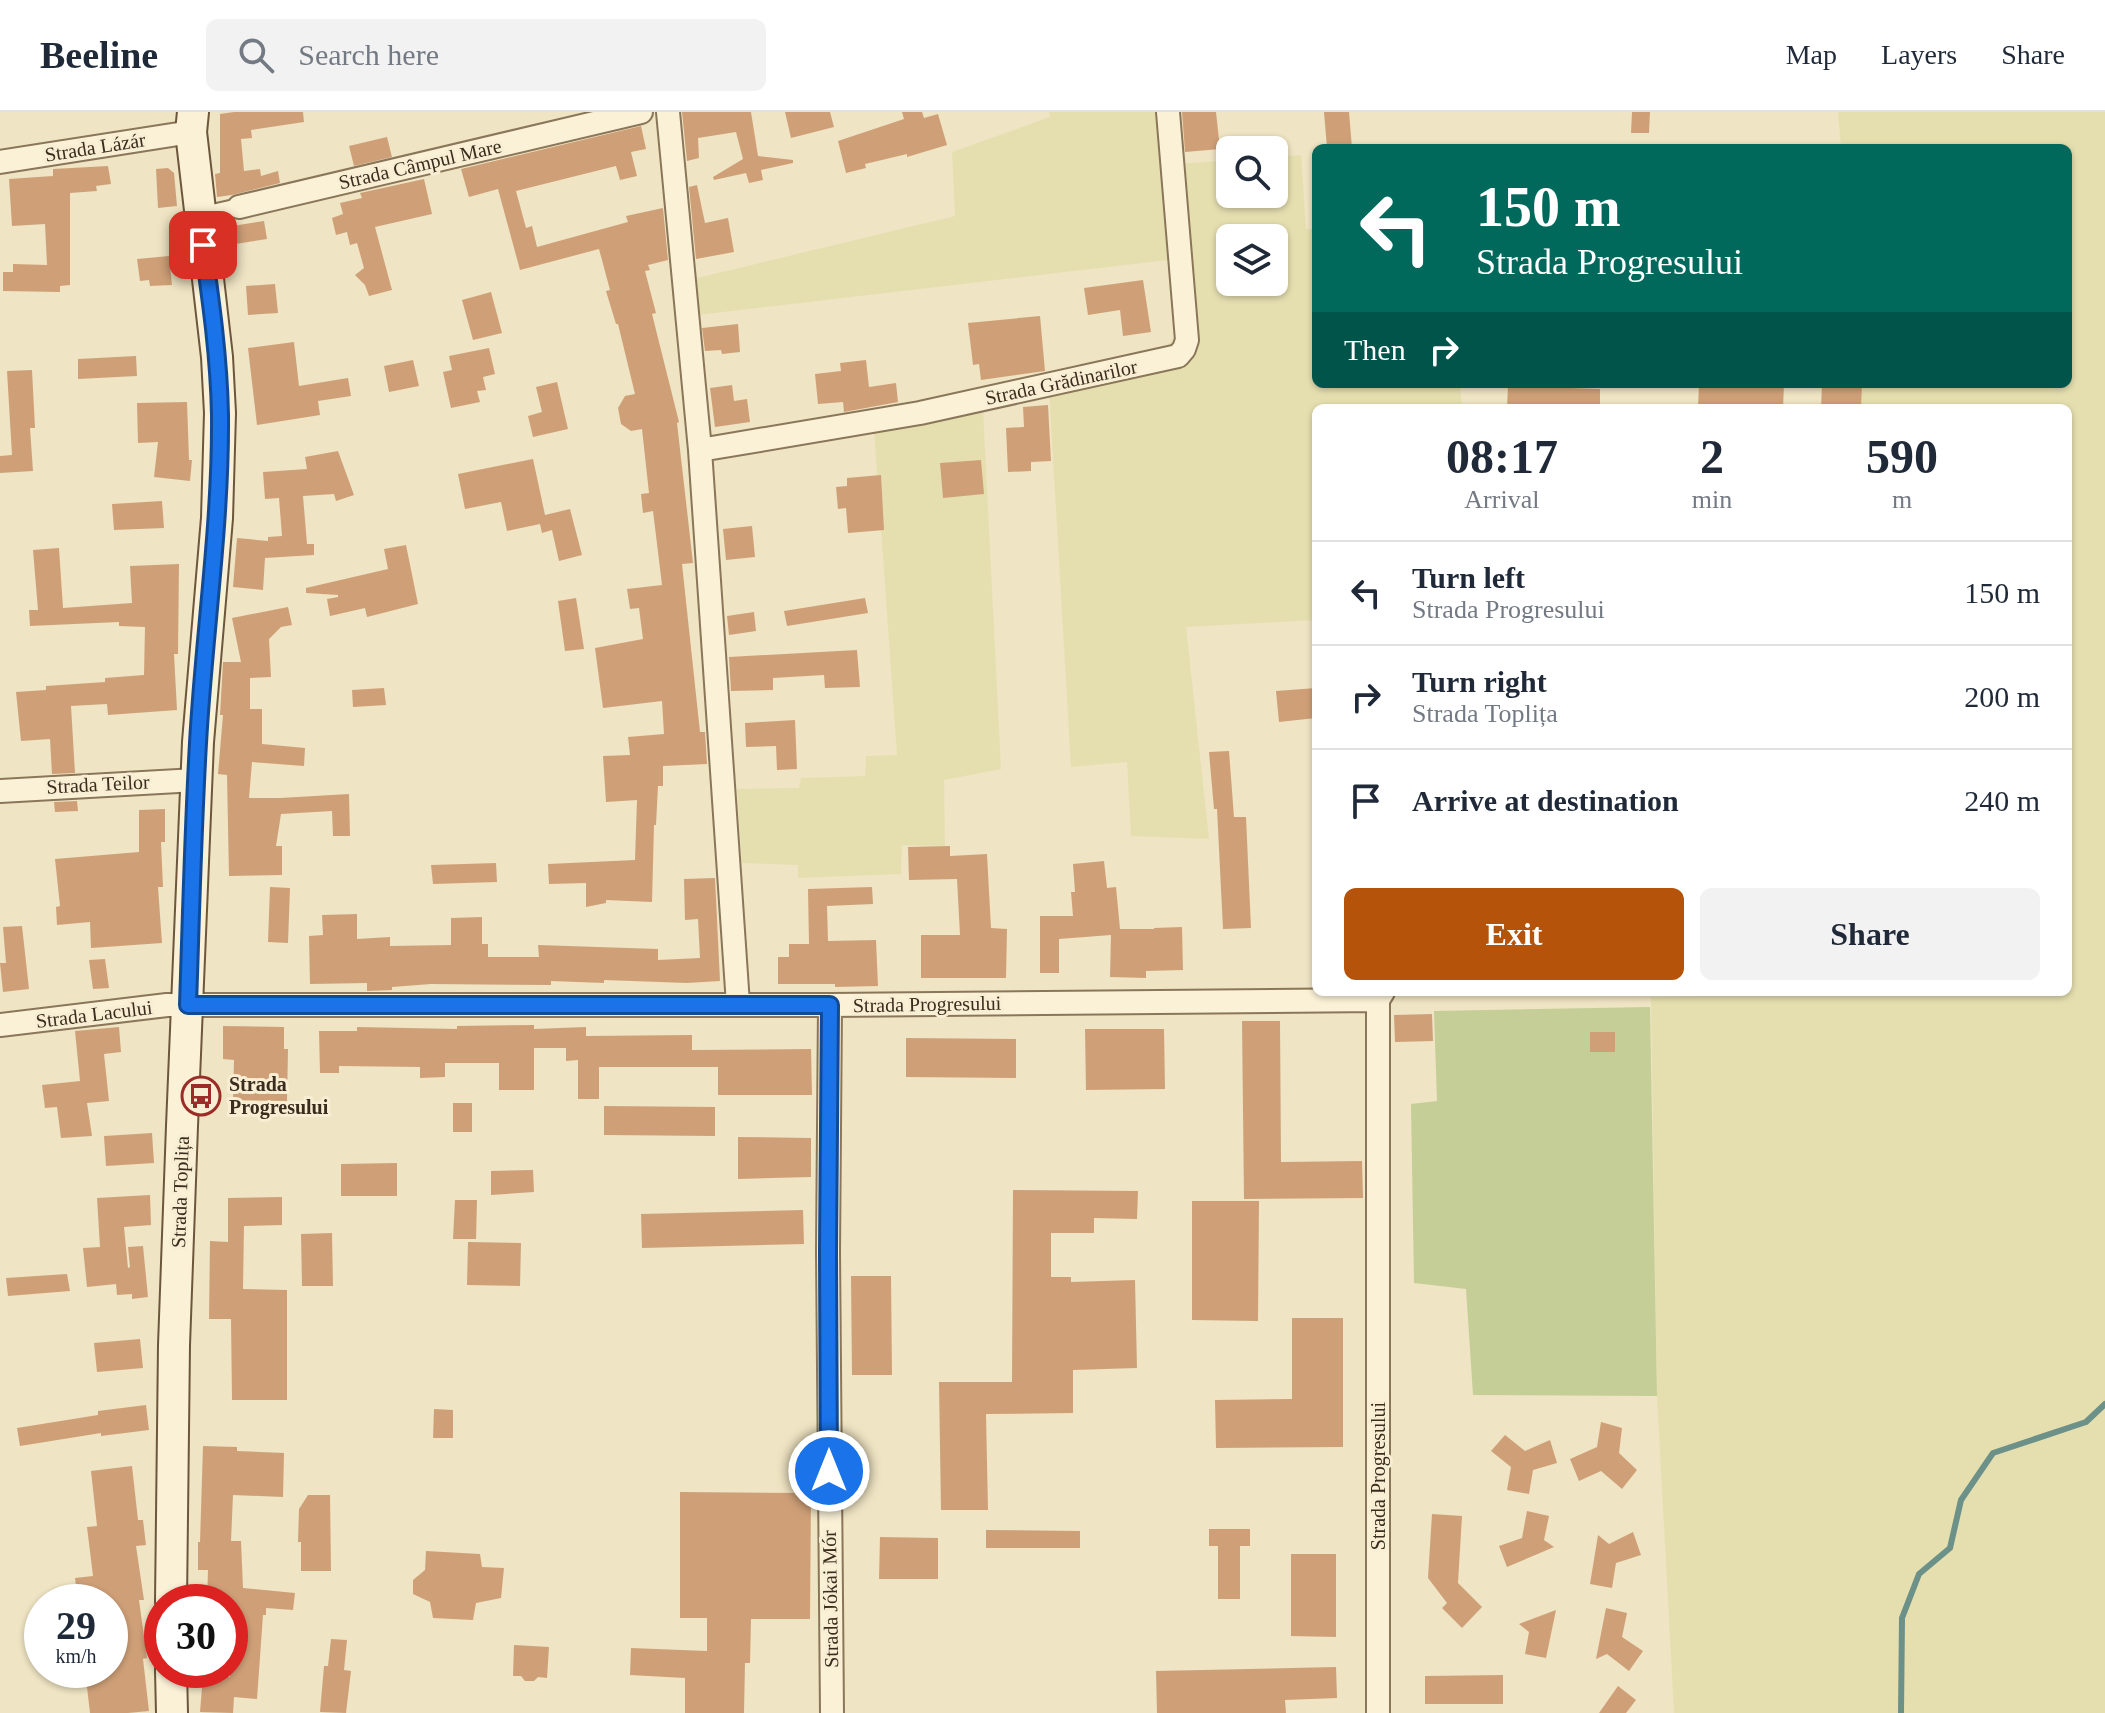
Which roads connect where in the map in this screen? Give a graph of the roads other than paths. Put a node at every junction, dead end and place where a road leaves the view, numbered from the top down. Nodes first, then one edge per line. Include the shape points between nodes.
1 (641, 112) edge
2 (668, 112) edge
3 (1168, 112) edge
4 (192, 122) edge
5 (0, 162) edge
6 (239, 207) joint
7 (199, 216) junction
8 (700, 450) junction
9 (196, 780) junction
10 (0, 791) edge
11 (1380, 996) edge
12 (738, 1004) junction
13 (188, 1005) junction
14 (830, 1005) junction
15 (0, 1025) edge
16 (171, 1584) edge
17 (171, 1688) edge
18 (172, 1713) edge
19 (832, 1713) edge
20 (1378, 1713) edge

1 - 6 street, Strada Câmpul Mare
2 - 8 street
3 - 8 street, Strada Grădinarilor via 1187,340 1178,356 920,413
4 - 5 street, Strada Lázár
4 - 7 main road, Strada Toplița
6 - 7 street, Strada Câmpul Mare
7 - 9 main road, Strada Toplița via 220,413
8 - 12 street
9 - 10 street, Strada Teilor
9 - 13 main road, Strada Toplița
11 - 14 street, Strada Progresului
11 - 20 street, Strada Progresului
12 - 13 street, Strada Progresului
12 - 14 street, Strada Progresului
13 - 15 street, Strada Lacului
13 - 16 main road, Strada Toplița
14 - 19 street, Strada Jókai Mór
17 - 18 main road

